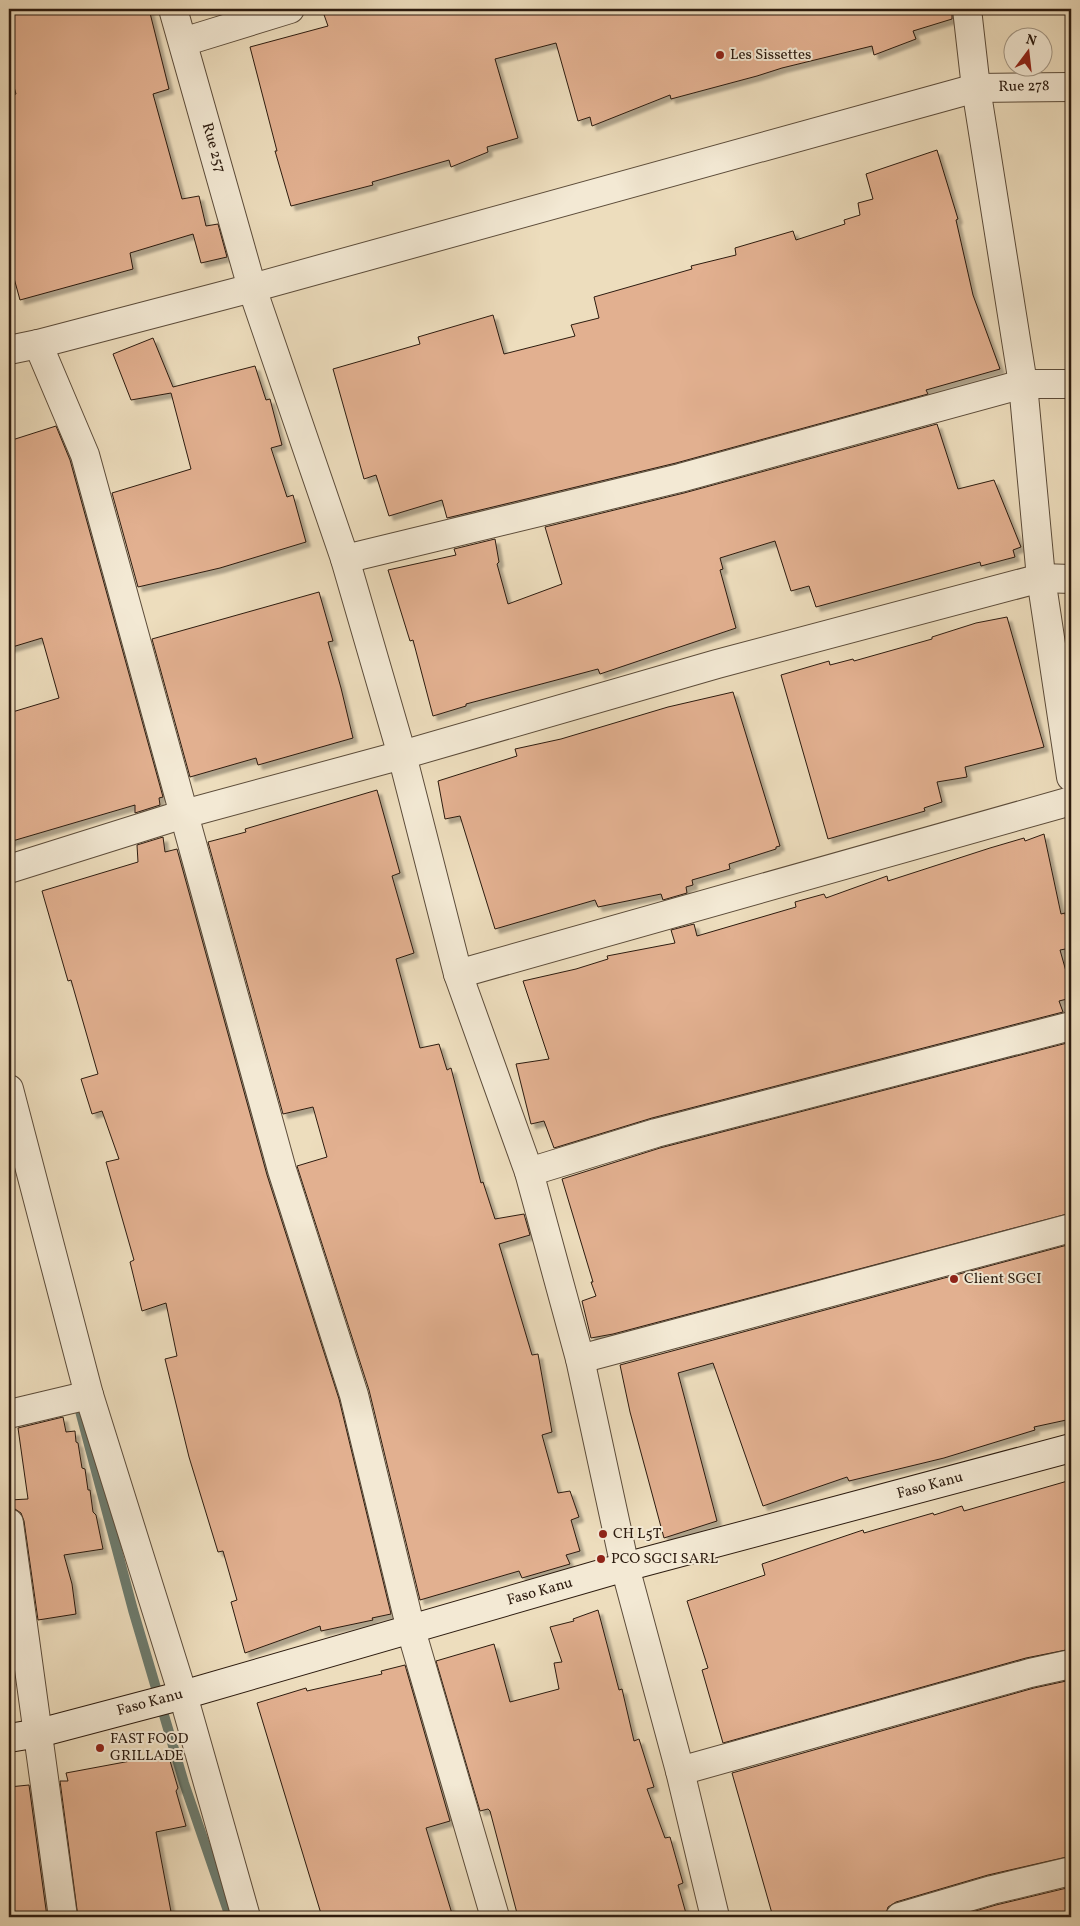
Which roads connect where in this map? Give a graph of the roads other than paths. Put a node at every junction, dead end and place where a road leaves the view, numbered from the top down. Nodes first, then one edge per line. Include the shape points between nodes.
1 (173, 9) edge
2 (290, 9) edge
3 (967, 9) edge
4 (183, 42) junction
5 (1071, 86) edge
6 (976, 88) junction
7 (252, 288) junction
8 (38, 344) junction
9 (9, 350) edge
10 (1023, 384) junction
11 (1071, 384) edge
12 (345, 559) junction
13 (1041, 578) junction
14 (1071, 579) edge
15 (402, 756) junction
16 (1071, 777) edge
17 (1071, 801) edge
18 (184, 814) junction
19 (9, 868) edge
20 (458, 974) junction
21 (1071, 1026) edge
22 (9, 1089) edge
23 (529, 1172) junction
24 (1071, 1228) edge
25 (580, 1359) junction
26 (89, 1394) junction
27 (9, 1414) edge
28 (1071, 1448) edge
29 (9, 1522) edge
30 (625, 1568) junction
31 (411, 1630) junction
32 (1071, 1664) edge
33 (183, 1695) junction
34 (39, 1733) junction
35 (9, 1738) edge
36 (680, 1770) junction
37 (1071, 1871) edge
38 (63, 1917) edge
39 (246, 1917) edge
40 (496, 1917) edge
41 (715, 1917) edge
42 (900, 1917) edge

1 - 4 street, Rue 257
2 - 4 street
3 - 6 street
4 - 7 street, Rue 257
5 - 6 street, Rue 278
6 - 7 street, Rue 278
6 - 10 street
7 - 8 street, Rue 278
7 - 12 street, Rue 257
8 - 9 street, Rue 278
8 - 18 street via 86,455
10 - 11 street
10 - 12 street via 680,478
10 - 13 street
12 - 15 street, Rue 257
13 - 14 street
13 - 15 street via 718,664
13 - 16 street
15 - 18 street
15 - 20 street, Rue 257
17 - 20 street
18 - 19 street
18 - 31 street via 282,1170 354,1395
20 - 23 street, Rue 257
21 - 23 street via 656,1133
22 - 26 street
23 - 25 street, Rue 257
24 - 25 street
25 - 30 street, Rue 257
26 - 27 street
26 - 33 street
28 - 30 street, Faso Kanu
29 - 34 street
30 - 31 street, Faso Kanu
30 - 36 street, Rue 257
31 - 33 street, Faso Kanu
31 - 40 street
32 - 36 street
33 - 34 street, Faso Kanu
33 - 39 street
34 - 35 street, Faso Kanu
34 - 38 street
36 - 41 street, Rue 257
37 - 42 street

